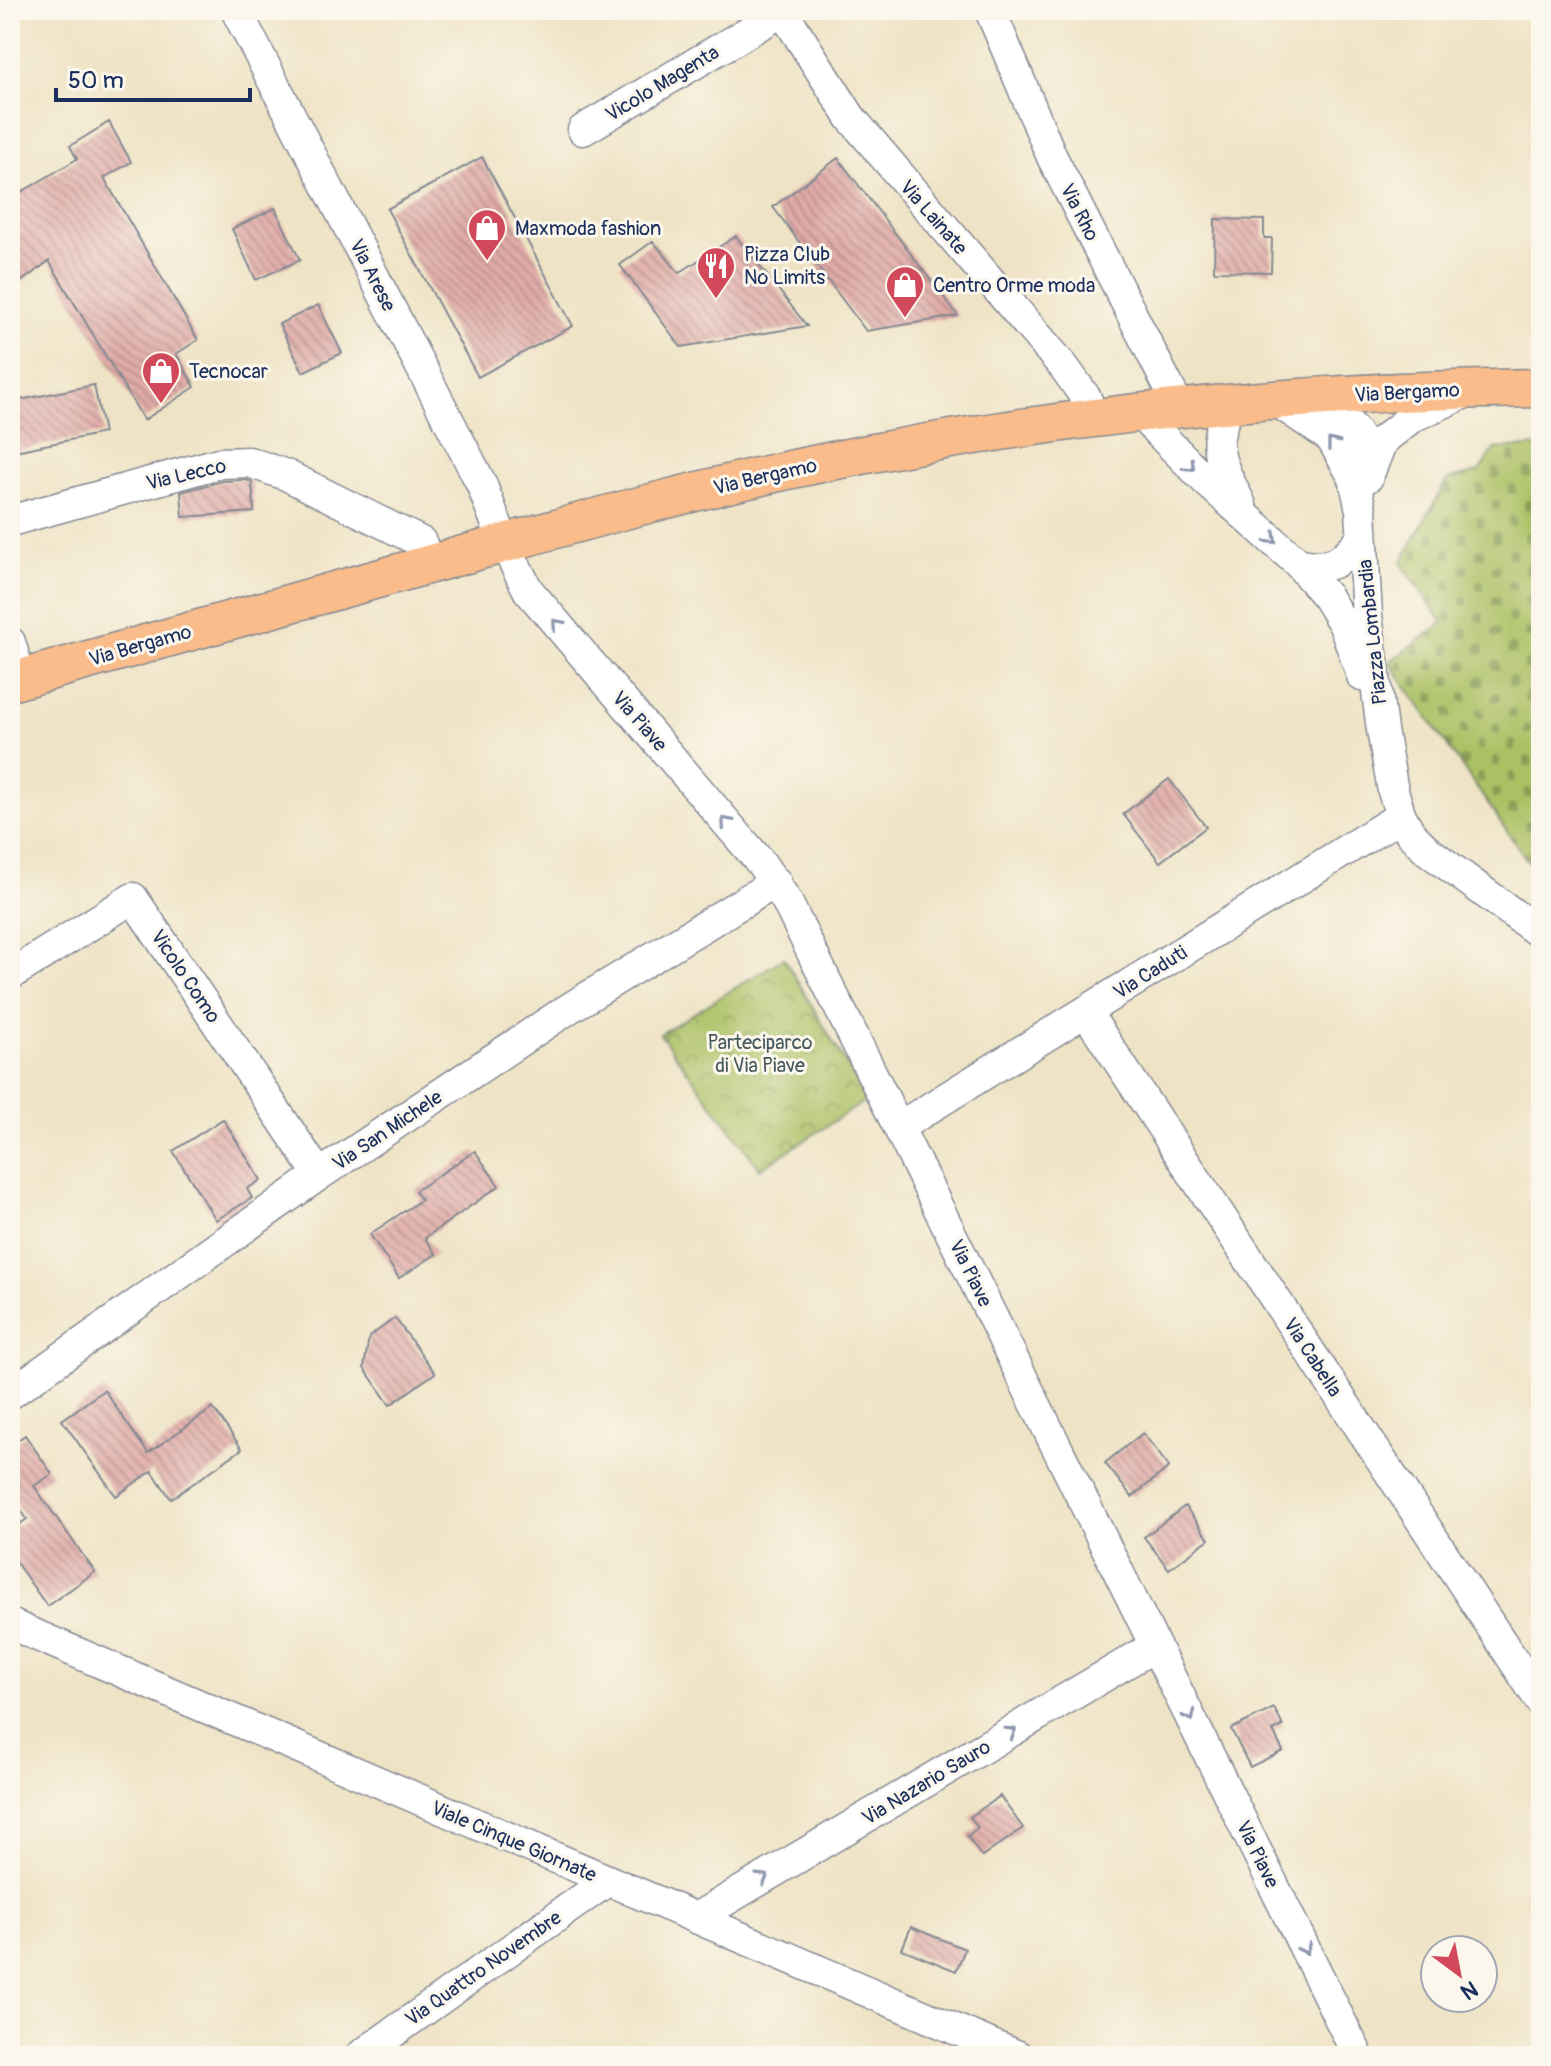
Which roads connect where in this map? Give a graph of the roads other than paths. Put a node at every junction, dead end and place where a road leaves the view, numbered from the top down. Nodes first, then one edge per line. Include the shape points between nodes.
1 (236, 10) edge
2 (990, 10) edge
3 (782, 11) edge
4 (583, 130) dead end
5 (1541, 388) edge
6 (1475, 389) junction
7 (1323, 397) junction
8 (1272, 400) junction
9 (1229, 404) junction
10 (1180, 409) junction
11 (1139, 413) junction
12 (1093, 417) junction
13 (1369, 474) junction
14 (1246, 514) junction
15 (10, 521) edge
16 (1362, 523) junction
17 (504, 543) junction
18 (430, 563) junction
19 (1298, 563) junction
20 (10, 642) edge
21 (15, 680) edge
22 (1382, 730) junction
23 (1401, 816) junction
24 (776, 882) junction
25 (1541, 934) edge
26 (10, 975) edge
27 (1086, 1012) junction
28 (899, 1127) junction
29 (319, 1175) junction
30 (10, 1394) edge
31 (10, 1624) edge
32 (1155, 1646) junction
33 (1541, 1702) edge
34 (607, 1881) junction
35 (696, 1918) junction
36 (360, 2056) edge
37 (1018, 2056) edge
38 (1358, 2056) edge

1 - 17 street, Via Arese via 481,483
2 - 10 street, Via Rho via 1052,157
3 - 4 street, Vicolo Magenta
3 - 12 street, Via Lainate via 851,118 1064,367
5 - 6 main road, Via Bergamo
6 - 7 main road, Via Bergamo
6 - 13 street, Piazza Lombardia via 1412,417 1382,441
7 - 8 main road, Via Bergamo
7 - 13 street, Piazza Lombardia via 1369,454
8 - 9 main road, Via Bergamo
16 -> 8 street, Piazza Lombardia via 1354,478 1331,438
9 - 10 main road, Via Bergamo
9 - 14 street, Piazza Lombardia via 1218,439 1220,452
10 - 11 main road, Via Bergamo
11 - 12 main road, Via Bergamo
11 -> 14 street, Piazza Lombardia
12 - 17 main road, Via Bergamo via 822,463
13 - 16 street, Piazza Lombardia
14 -> 19 street, Piazza Lombardia
15 - 18 street, Via Lecco via 219,463 249,462 421,542
16 - 19 street, Piazza Lombardia via 1345,558 1318,568
16 - 22 street, Piazza Lombardia
17 - 18 main road, Via Bergamo
24 -> 17 street, Via Piave via 528,590
18 - 21 main road, Via Bergamo
19 - 22 street, Piazza Lombardia via 1344,625
20 - 21 street
22 - 23 street
23 - 25 street via 1428,851
23 - 27 street, Via Caduti
24 - 28 street, Via Piave
24 - 29 street, Via San Michele via 568,1009
26 - 29 street, Vicolo Como via 133,898
27 - 28 street, Via Caduti
27 - 33 street, Via Cabella
28 - 32 street, Via Piave
29 - 30 street, Via San Michele
31 - 34 street, Viale Cinque Giornate
35 -> 32 street, Via Nazario Sauro
32 -> 38 street, Via Piave
34 - 35 street, Viale Cinque Giornate
34 - 36 street, Via Quattro Novembre
35 - 37 street, Viale Cinque Giornate

